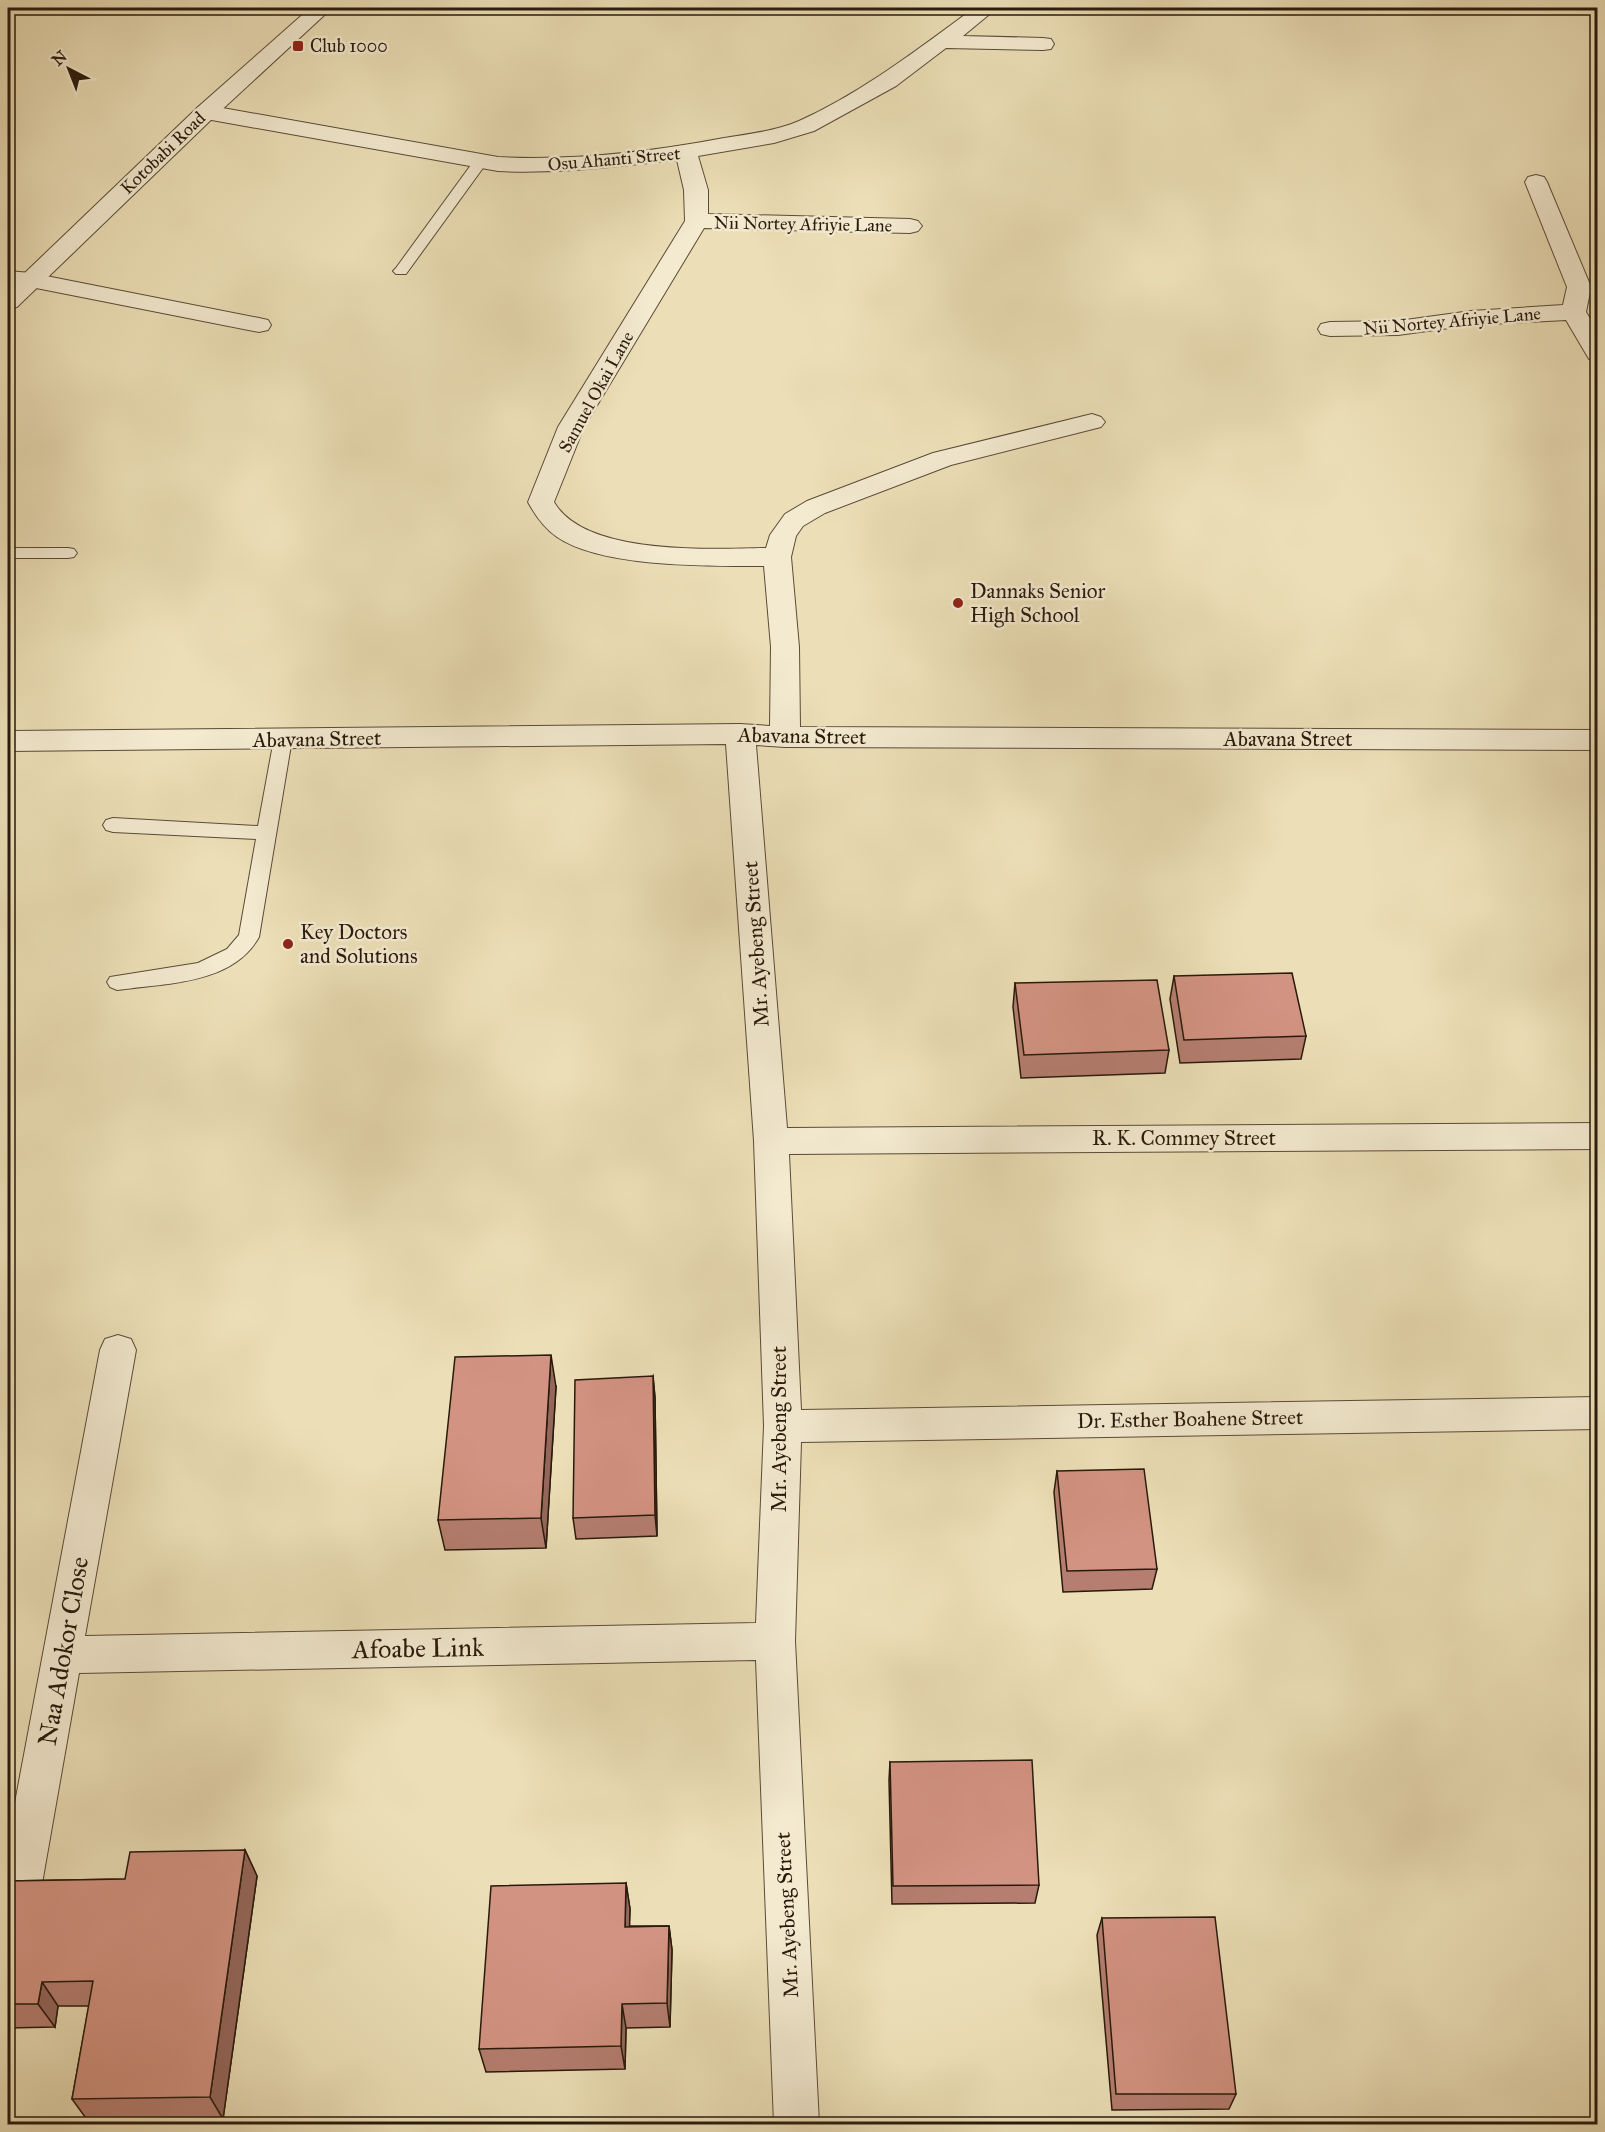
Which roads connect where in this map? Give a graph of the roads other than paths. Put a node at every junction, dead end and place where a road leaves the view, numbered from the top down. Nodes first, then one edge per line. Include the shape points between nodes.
1 (318, 8) edge
2 (987, 8) edge
3 (943, 42) junction
4 (1043, 44) dead end
5 (206, 112) junction
6 (686, 152) junction
7 (482, 161) junction
8 (1536, 182) dead end
9 (697, 221) junction
10 (910, 226) dead end
11 (401, 271) dead end
12 (19, 279) edge
13 (8, 302) edge
14 (1584, 320) edge
15 (259, 325) dead end
16 (1330, 329) dead end
17 (1598, 354) edge
18 (1092, 422) dead end
19 (8, 553) edge
20 (68, 553) dead end
21 (777, 557) junction
22 (741, 734) junction
23 (785, 737) junction
24 (283, 739) junction
25 (1598, 740) edge
26 (8, 741) edge
27 (113, 825) dead end
28 (267, 832) junction
29 (117, 981) dead end
30 (1598, 1136) edge
31 (771, 1141) junction
32 (118, 1350) dead end
33 (1598, 1413) edge
34 (783, 1426) junction
35 (775, 1641) junction
36 (62, 1655) junction
37 (8, 1952) edge
38 (796, 2124) edge

1 - 5 street, Kotobabi Road
2 - 3 street, Osu Ahanti Street
3 - 4 street
3 - 6 street, Osu Ahanti Street via 888,81 806,126
5 - 7 street, Osu Ahanti Street
5 - 12 street, Kotobabi Road
6 - 7 street, Osu Ahanti Street via 537,166
6 - 9 street via 696,190
7 - 11 lane
8 - 14 street via 1579,287
9 - 10 street, Nii Nortey Afriyie Lane
9 - 21 street, Samuel Okai Lane via 571,427 541,502 548,516 584,540 675,555
12 - 13 street, Kotobabi Road
12 - 15 street
14 - 16 street, Nii Nortey Afriyie Lane via 1471,318 1398,328
14 - 17 street
18 - 21 street via 942,459 816,507 794,520 783,535
19 - 20 lane
21 - 23 street via 785,647
22 - 23 street, Abavana Street
22 - 24 street, Abavana Street
22 - 31 street, Mr. Ayebeng Street
23 - 25 street, Abavana Street
24 - 26 street, Abavana Street
24 - 28 lane
27 - 28 lane
28 - 29 lane via 249,937 234,954 202,970
30 - 31 street, R. K. Commey Street
31 - 34 street, Mr. Ayebeng Street
32 - 36 street, Naa Adokor Close
33 - 34 street, Dr. Esther Boahene Street
34 - 35 street, Mr. Ayebeng Street
35 - 36 street, Afoabe Link
35 - 38 street, Mr. Ayebeng Street
36 - 37 street, Naa Adokor Close

